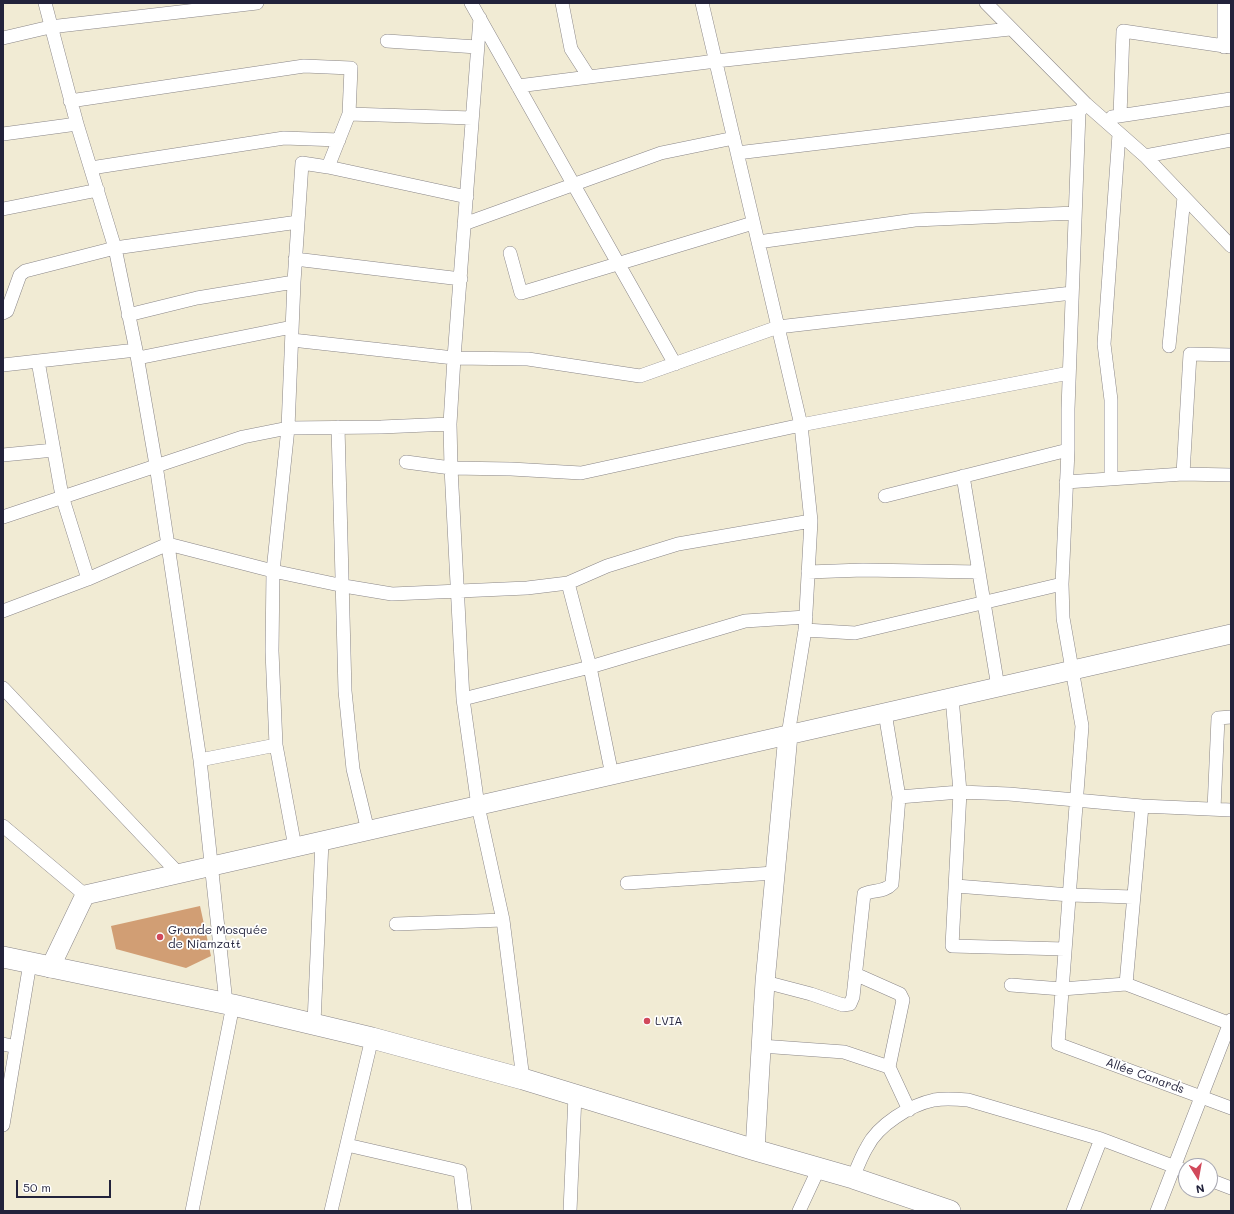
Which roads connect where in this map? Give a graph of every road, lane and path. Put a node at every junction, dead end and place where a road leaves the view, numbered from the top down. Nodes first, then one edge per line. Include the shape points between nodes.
1 (45, 3) edge
2 (256, 3) edge
3 (471, 3) edge
4 (562, 3) edge
5 (702, 3) edge
6 (1224, 3) edge
7 (242, 4) edge
8 (989, 4) edge
9 (480, 18) junction
10 (50, 27) junction
11 (1010, 29) junction
12 (3, 38) edge
13 (387, 41) dead end
14 (477, 47) junction
15 (1228, 47) edge
16 (716, 61) junction
17 (589, 77) junction
18 (518, 86) junction
19 (1231, 99) edge
20 (70, 100) junction
21 (1082, 108) junction
22 (349, 114) junction
23 (1120, 116) junction
24 (472, 118) junction
25 (1103, 119) junction
26 (77, 124) junction
27 (3, 134) edge
28 (1119, 134) junction
29 (734, 138) junction
30 (339, 140) junction
31 (1231, 140) edge
32 (737, 154) junction
33 (1145, 156) junction
34 (328, 167) junction
35 (90, 168) junction
36 (574, 184) junction
37 (98, 190) junction
38 (467, 197) junction
39 (1184, 197) junction
40 (3, 209) edge
41 (1075, 213) junction
42 (298, 222) junction
43 (753, 223) junction
44 (464, 224) junction
45 (758, 242) junction
46 (1231, 246) edge
47 (114, 248) junction
48 (510, 253) dead end
49 (295, 259) junction
50 (618, 263) junction
51 (461, 279) junction
52 (294, 282) junction
53 (1072, 294) junction
54 (3, 313) edge
55 (128, 315) junction
56 (292, 327) junction
57 (778, 327) junction
58 (292, 340) junction
59 (1169, 346) dead end
60 (137, 354) junction
61 (1231, 355) edge
62 (454, 358) junction
63 (38, 361) junction
64 (675, 364) junction
65 (3, 365) edge
66 (1069, 373) junction
67 (450, 424) junction
68 (801, 425) junction
69 (338, 427) junction
70 (288, 428) junction
71 (54, 450) junction
72 (1068, 450) junction
73 (3, 455) edge
74 (406, 462) dead end
75 (156, 465) junction
76 (450, 468) junction
77 (1183, 474) junction
78 (1231, 475) edge
79 (963, 476) junction
80 (1112, 478) junction
81 (1066, 482) junction
82 (62, 496) junction
83 (885, 496) dead end
84 (3, 517) edge
85 (811, 521) junction
86 (168, 544) junction
87 (273, 571) junction
88 (808, 572) junction
89 (979, 572) junction
90 (88, 579) junction
91 (568, 583) junction
92 (1062, 584) junction
93 (344, 586) junction
94 (457, 590) junction
95 (984, 602) junction
96 (3, 611) edge
97 (806, 624) junction
98 (1231, 634) edge
99 (590, 667) junction
100 (1073, 670) junction
101 (998, 687) junction
102 (3, 688) edge
103 (952, 698) junction
104 (463, 699) junction
105 (885, 713) junction
106 (1231, 717) edge
107 (788, 735) junction
108 (276, 745) junction
109 (200, 760) junction
110 (612, 775) junction
111 (960, 792) junction
112 (899, 797) junction
113 (1077, 801) junction
114 (478, 806) junction
115 (1142, 806) junction
116 (1214, 809) junction
117 (1231, 810) edge
118 (3, 826) edge
119 (368, 831) junction
120 (322, 841) junction
121 (294, 847) junction
122 (211, 866) junction
123 (774, 873) junction
124 (179, 874) junction
125 (627, 883) dead end
126 (956, 886) junction
127 (85, 895) junction
128 (1070, 895) junction
129 (1134, 897) junction
130 (503, 920) junction
131 (396, 924) dead end
132 (1066, 949) junction
133 (3, 957) edge
134 (30, 963) junction
135 (50, 968) junction
136 (855, 974) junction
137 (765, 982) junction
138 (1126, 984) junction
139 (1011, 985) dead end
140 (1062, 989) junction
141 (230, 1004) junction
142 (1231, 1022) edge
143 (314, 1023) junction
144 (372, 1038) junction
145 (3, 1044) edge
146 (16, 1046) junction
147 (761, 1046) junction
148 (889, 1067) junction
149 (523, 1079) junction
150 (575, 1095) junction
151 (1202, 1097) junction
152 (1231, 1108) edge
153 (909, 1110) junction
154 (3, 1125) edge
155 (1101, 1138) junction
156 (347, 1145) junction
157 (754, 1150) junction
158 (1183, 1158) edge
159 (820, 1168) junction
160 (1178, 1168) edge
161 (1178, 1173) edge
162 (853, 1178) junction
163 (1218, 1183) edge
164 (1231, 1188) edge
165 (192, 1211) edge
166 (331, 1211) edge
167 (465, 1211) edge
168 (570, 1211) edge
169 (799, 1211) edge
170 (950, 1211) edge
171 (1073, 1211) edge
172 (1157, 1211) edge

1 - 10 street
2 - 7 street
3 - 9 street
4 - 17 street via 571,49
5 - 16 street
6 - 15 street
7 - 10 street
8 - 11 street
9 - 14 street
9 - 18 street
10 - 12 street
10 - 20 street
11 - 16 street
11 - 21 street
13 - 14 street
14 - 24 street
15 - 23 street via 1124,31
16 - 17 street
16 - 29 street
17 - 18 street
18 - 36 street
19 - 23 street
20 - 22 street via 304,66 350,68
20 - 26 street
21 - 25 street
21 - 32 street
21 - 41 street
22 - 24 street
22 - 30 street
23 - 25 street
24 - 38 street
25 - 28 street
26 - 27 street
26 - 35 street
28 - 33 street
28 - 80 street via 1104,344 1111,400
29 - 32 street
29 - 36 street via 661,153
30 - 34 street
30 - 35 street via 284,138
31 - 33 street
32 - 43 street
33 - 39 street
34 - 38 street
34 - 42 street via 302,163
35 - 37 street
36 - 44 street
36 - 50 street
37 - 40 street
37 - 47 street
38 - 44 street
39 - 46 street
39 - 59 street
41 - 45 street via 915,220
41 - 53 street
42 - 47 street
42 - 49 street
43 - 45 street
43 - 50 street
44 - 51 street
45 - 57 street
47 - 54 street via 26,271 20,275 7,311
47 - 55 street
48 - 50 street via 521,293
49 - 51 street
49 - 52 street
50 - 64 street
51 - 62 street
52 - 55 street via 198,298
52 - 56 street
53 - 57 street
53 - 66 street
55 - 60 street
56 - 58 street
56 - 60 street
57 - 64 street
57 - 68 street
58 - 62 street
58 - 70 street
60 - 63 street
60 - 75 street
61 - 77 street via 1190,354
62 - 64 street via 528,359 640,376
62 - 67 street
63 - 65 street
63 - 71 street
66 - 68 street
66 - 72 street
67 - 69 street
67 - 76 street
68 - 76 street via 581,473
68 - 85 street
69 - 70 street
69 - 93 street
70 - 75 street via 243,437
70 - 87 street
71 - 73 street
71 - 82 street
72 - 79 street
72 - 81 street
74 - 76 street
75 - 82 street
75 - 86 street
76 - 94 street
77 - 78 street
77 - 80 street
79 - 83 street
79 - 89 street
80 - 81 street
81 - 92 street
82 - 84 street
82 - 90 street
85 - 88 street
85 - 91 street via 678,544 607,566
86 - 87 street
86 - 90 street
86 - 109 street
87 - 93 street
87 - 108 street via 272,651
88 - 89 street
88 - 97 street
89 - 95 street
90 - 96 street
91 - 94 street via 527,588
91 - 99 street
92 - 95 street
92 - 100 street via 1063,618
93 - 94 street via 392,594
93 - 119 street via 345,691 353,769
94 - 104 street
95 - 97 street via 855,633
95 - 101 street
97 - 99 street via 745,621
97 - 107 street
98 - 100 street
99 - 104 street
99 - 110 street
100 - 101 street
100 - 113 street via 1082,726
101 - 103 street
102 - 124 street
103 - 105 street
103 - 111 street
104 - 114 street
105 - 107 street
105 - 112 street
106 - 116 street via 1218,718
107 - 110 street
107 - 123 street
108 - 109 street
108 - 121 street
109 - 122 street
110 - 114 street
111 - 112 street
111 - 113 street
111 - 126 street
112 - 136 street via 892,884 882,890 864,894
113 - 115 street
113 - 128 street
114 - 119 street
114 - 130 street
115 - 116 street
115 - 129 street
116 - 117 street
118 - 127 street
119 - 120 street
120 - 121 street
120 - 143 street
121 - 122 street
122 - 124 street
122 - 141 street
123 - 125 street
123 - 137 street
124 - 127 street
126 - 128 street
126 - 132 street via 952,946
127 - 135 street
128 - 129 street
128 - 132 street
129 - 138 street
130 - 131 street
130 - 149 street
132 - 140 street
133 - 134 main road
134 - 135 main road
134 - 146 street
135 - 141 main road
136 - 137 street via 853,997 850,1004 843,1005
136 - 148 street via 900,994 903,1000
137 - 147 street
138 - 140 street
138 - 142 street
139 - 140 street
140 - 151 street, Allée Canards via 1058,1044
141 - 143 main road
141 - 165 street
142 - 151 street
143 - 144 main road
144 - 149 main road
144 - 156 street
145 - 146 street
146 - 154 street
147 - 148 street via 844,1052
147 - 157 street
148 - 153 street
149 - 150 main road
150 - 157 main road
150 - 168 street
151 - 152 street, Allée Canards
151 - 158 street
153 - 155 street via 934,1100 968,1100
153 - 162 street via 877,1132 867,1146
155 - 160 street
155 - 171 street
156 - 166 street
156 - 167 street via 460,1171
157 - 159 main road
159 - 162 main road
159 - 169 street
161 - 172 street
162 - 170 main road
163 - 164 street

